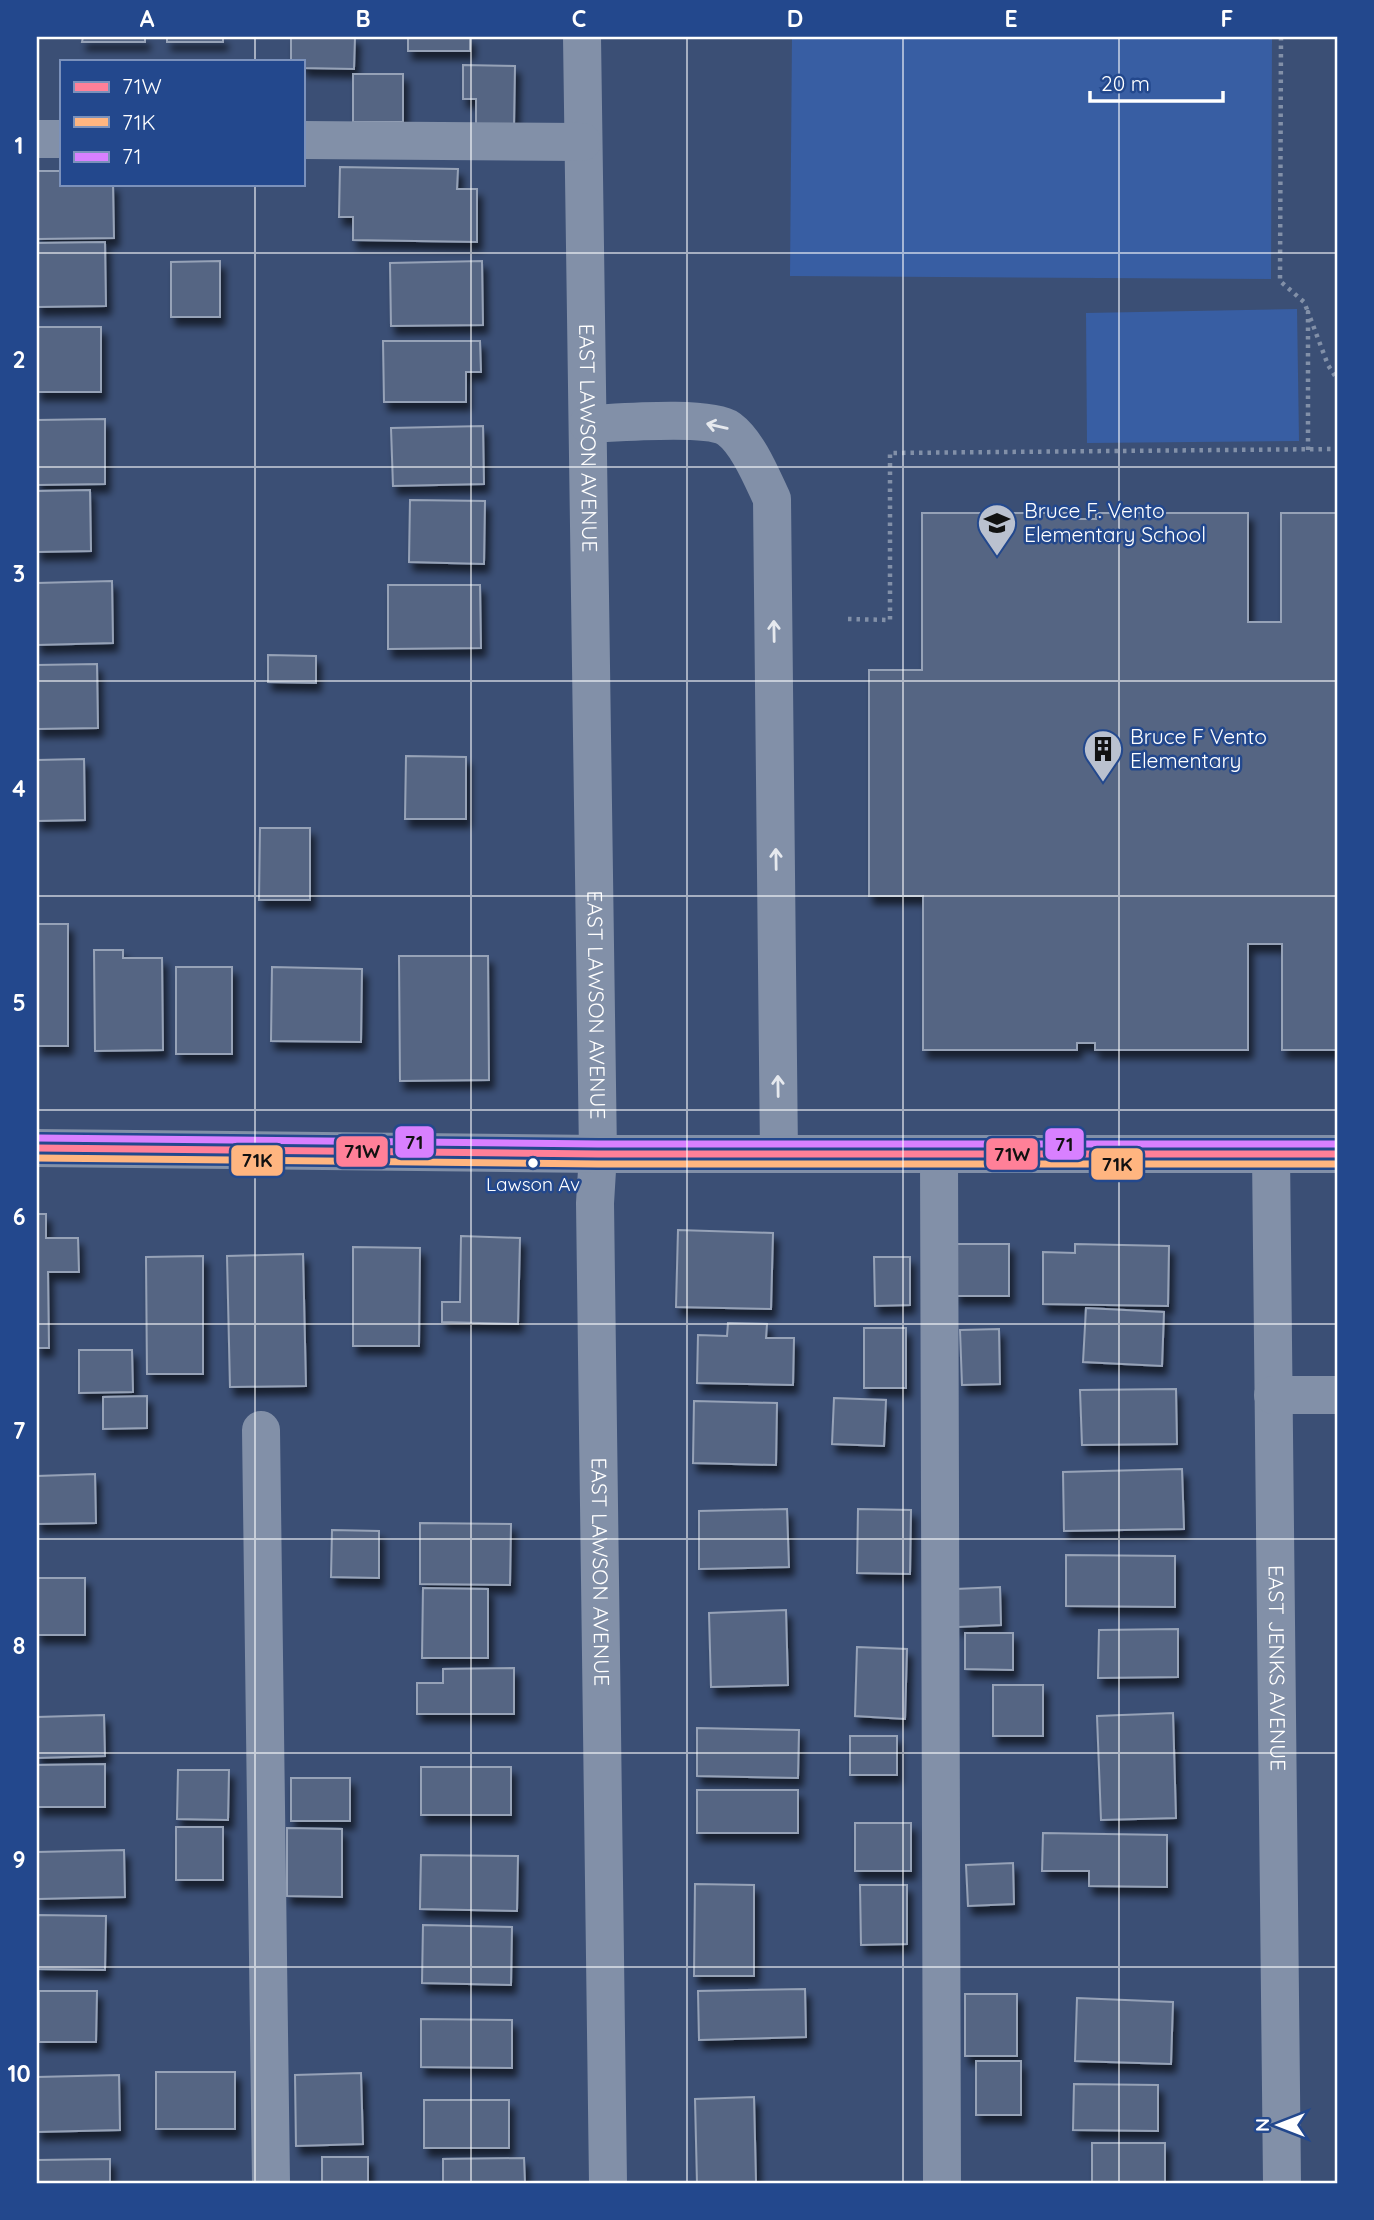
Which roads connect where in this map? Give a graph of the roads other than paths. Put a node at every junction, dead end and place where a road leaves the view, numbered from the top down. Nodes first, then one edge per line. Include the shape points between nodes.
1 (582, 37) edge
2 (37, 139) edge
3 (60, 139) edge
4 (304, 140) edge
5 (582, 142) junction
6 (588, 424) junction
7 (37, 1148) edge
8 (598, 1154) junction
9 (779, 1154) junction
10 (1270, 1154) junction
11 (1337, 1154) edge
12 (939, 1155) junction
13 (1273, 1395) junction
14 (1337, 1395) edge
15 (261, 1430) dead end
16 (271, 2183) edge
17 (608, 2183) edge
18 (942, 2183) edge
19 (1282, 2183) edge

1 - 5 street, EAST LAWSON AVENUE
2 - 3 street
4 - 5 street
5 - 6 street, EAST LAWSON AVENUE
6 - 8 street, EAST LAWSON AVENUE
9 -> 6 street via 772,499 752,457 729,429 693,421
7 - 8 street
8 - 9 street
8 - 17 street, EAST LAWSON AVENUE
9 - 12 street
10 - 11 street
10 - 12 street
10 - 13 street, EAST JENKS AVENUE
12 - 18 street
13 - 14 street
13 - 19 street, EAST JENKS AVENUE
15 - 16 street

